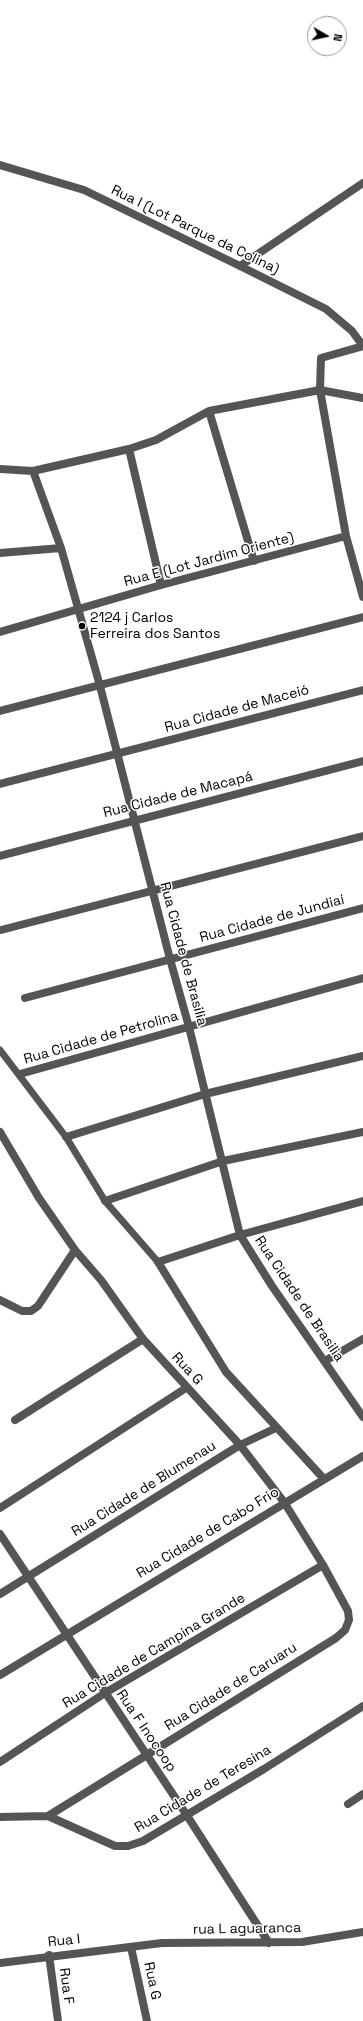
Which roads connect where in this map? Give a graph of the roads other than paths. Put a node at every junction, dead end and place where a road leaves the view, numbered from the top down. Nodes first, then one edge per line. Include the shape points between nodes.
1 (0, 165) edge
2 (363, 183) edge
3 (240, 266) junction
4 (363, 346) edge
5 (320, 390) junction
6 (363, 398) edge
7 (209, 411) junction
8 (128, 450) junction
9 (0, 469) edge
10 (33, 471) junction
11 (346, 536) junction
12 (61, 548) junction
13 (0, 553) edge
14 (254, 561) junction
15 (161, 585) junction
16 (363, 597) edge
17 (80, 610) junction
18 (363, 617) edge
19 (0, 632) edge
20 (100, 686) junction
21 (363, 690) edge
22 (0, 711) edge
23 (118, 754) junction
24 (363, 761) edge
25 (0, 784) edge
26 (134, 820) junction
27 (363, 836) edge
28 (0, 856) edge
29 (154, 891) junction
30 (363, 908) edge
31 (0, 930) edge
32 (170, 960) junction
33 (363, 978) edge
34 (25, 998) dead end
35 (189, 1027) junction
36 (0, 1050) edge
37 (363, 1056) edge
38 (20, 1074) junction
39 (205, 1094) junction
40 (0, 1132) edge
41 (363, 1132) edge
42 (66, 1137) junction
43 (223, 1161) junction
44 (105, 1201) junction
45 (363, 1201) edge
46 (240, 1235) junction
47 (75, 1250) junction
48 (158, 1262) junction
49 (0, 1300) edge
50 (143, 1339) junction
51 (363, 1339) edge
52 (325, 1361) junction
53 (186, 1388) junction
54 (363, 1417) edge
55 (15, 1420) dead end
56 (276, 1428) junction
57 (240, 1446) junction
58 (363, 1456) edge
59 (324, 1479) junction
60 (284, 1502) junction
61 (0, 1508) edge
62 (0, 1534) edge
63 (323, 1565) junction
64 (28, 1577) junction
65 (0, 1594) edge
66 (345, 1630) joint
67 (67, 1633) junction
68 (0, 1675) edge
69 (105, 1693) junction
70 (363, 1706) edge
71 (145, 1755) junction
72 (0, 1762) edge
73 (363, 1794) edge
74 (348, 1804) dead end
75 (186, 1814) junction
76 (48, 1816) junction
77 (0, 1817) edge
78 (363, 1932) edge
79 (269, 1943) junction
80 (131, 1947) junction
81 (49, 1955) junction
82 (0, 1962) edge
83 (58, 2021) edge
84 (147, 2021) edge

1 - 3 street, Rua I (Lot Parque da Colina) via 84,190
2 - 3 street
3 - 4 street, Rua I (Lot Parque da Colina) via 326,309 352,332
4 - 5 street via 321,358
5 - 6 street
5 - 7 street
5 - 11 street
7 - 8 street via 156,440
7 - 14 street
8 - 10 street
8 - 15 street
9 - 10 street
10 - 12 street, Rua Cidade de Brasilia
11 - 14 street, Rua E (Lot Jardim Oriente)
11 - 16 street
12 - 13 street
12 - 17 street, Rua Cidade de Brasilia
14 - 15 street, Rua E (Lot Jardim Oriente)
15 - 17 street, Rua E (Lot Jardim Oriente)
17 - 19 street, Rua E (Lot Jardim Oriente)
17 - 20 street, Rua Cidade de Brasilia
18 - 20 street
20 - 22 street
20 - 23 street, Rua Cidade de Brasilia
21 - 23 street, Rua Cidade de Maceió
23 - 25 street, Rua Cidade de Maceió
23 - 26 street, Rua Cidade de Brasilia
24 - 26 street, Rua Cidade de Macapá
26 - 28 street, Rua Cidade de Macapá
26 - 29 street, Rua Cidade de Brasilia
27 - 29 street
29 - 31 street
29 - 32 street, Rua Cidade de Brasilia
30 - 32 street, Rua Cidade de Jundiaí
32 - 34 street, Rua Cidade de Jundiaí
32 - 35 street, Rua Cidade de Brasilia
33 - 35 street, Rua Cidade de Petrolina
35 - 38 street, Rua Cidade de Petrolina
35 - 39 street, Rua Cidade de Brasilia
36 - 38 lane
37 - 39 street
38 - 42 lane
39 - 42 street
39 - 43 street, Rua Cidade de Brasilia
40 - 47 street, Rua G via 39,1198
41 - 43 street
42 - 44 lane
43 - 44 street
43 - 46 street, Rua Cidade de Brasilia
44 - 48 lane
45 - 46 street
46 - 48 street
46 - 52 street, Rua Cidade de Brasilia
47 - 49 street via 38,1306 31,1311 22,1311
47 - 50 street, Rua G via 101,1280
48 - 56 street, Rua G via 226,1372
50 - 53 street, Rua G
50 - 55 street
51 - 52 street
52 - 54 street, Rua Cidade de Brasilia
53 - 57 street, Rua G
53 - 61 street
56 - 57 street, Rua Cidade de Blumenau
56 - 59 street, Rua G
57 - 60 street, Rua G
57 - 64 street, Rua Cidade de Blumenau
58 - 59 street, Rua Cidade de Cabo Frio
59 - 60 street, Rua Cidade de Cabo Frio
60 - 63 street, Rua G
60 - 67 street, Rua Cidade de Cabo Frio
62 - 64 street, Rua F Inocoop
63 - 66 street, Rua G via 348,1611 349,1620
63 - 69 street, Rua Cidade de Campina Grande
64 - 65 street, Rua Cidade de Blumenau
64 - 67 street, Rua F Inocoop
66 - 71 street, Rua Cidade de Caruaru
67 - 68 street, Rua Cidade de Cabo Frio
67 - 69 street, Rua F Inocoop
69 - 71 street, Rua F Inocoop
69 - 72 street, Rua Cidade de Campina Grande
70 - 75 street, Rua Cidade de Teresina via 264,1769
71 - 75 street, Rua F Inocoop
71 - 76 street, Rua Cidade de Caruaru
73 - 74 street
75 - 76 street, Rua Cidade de Teresina via 144,1841 128,1846 115,1846
75 - 79 street, Rua F Inocoop
76 - 77 street
78 - 79 street, rua L aguaranca via 302,1942
79 - 80 street, rua L aguaranca via 162,1943
80 - 81 street, Rua I
80 - 84 street, Rua G
81 - 82 street, Rua I
81 - 83 street, Rua F

